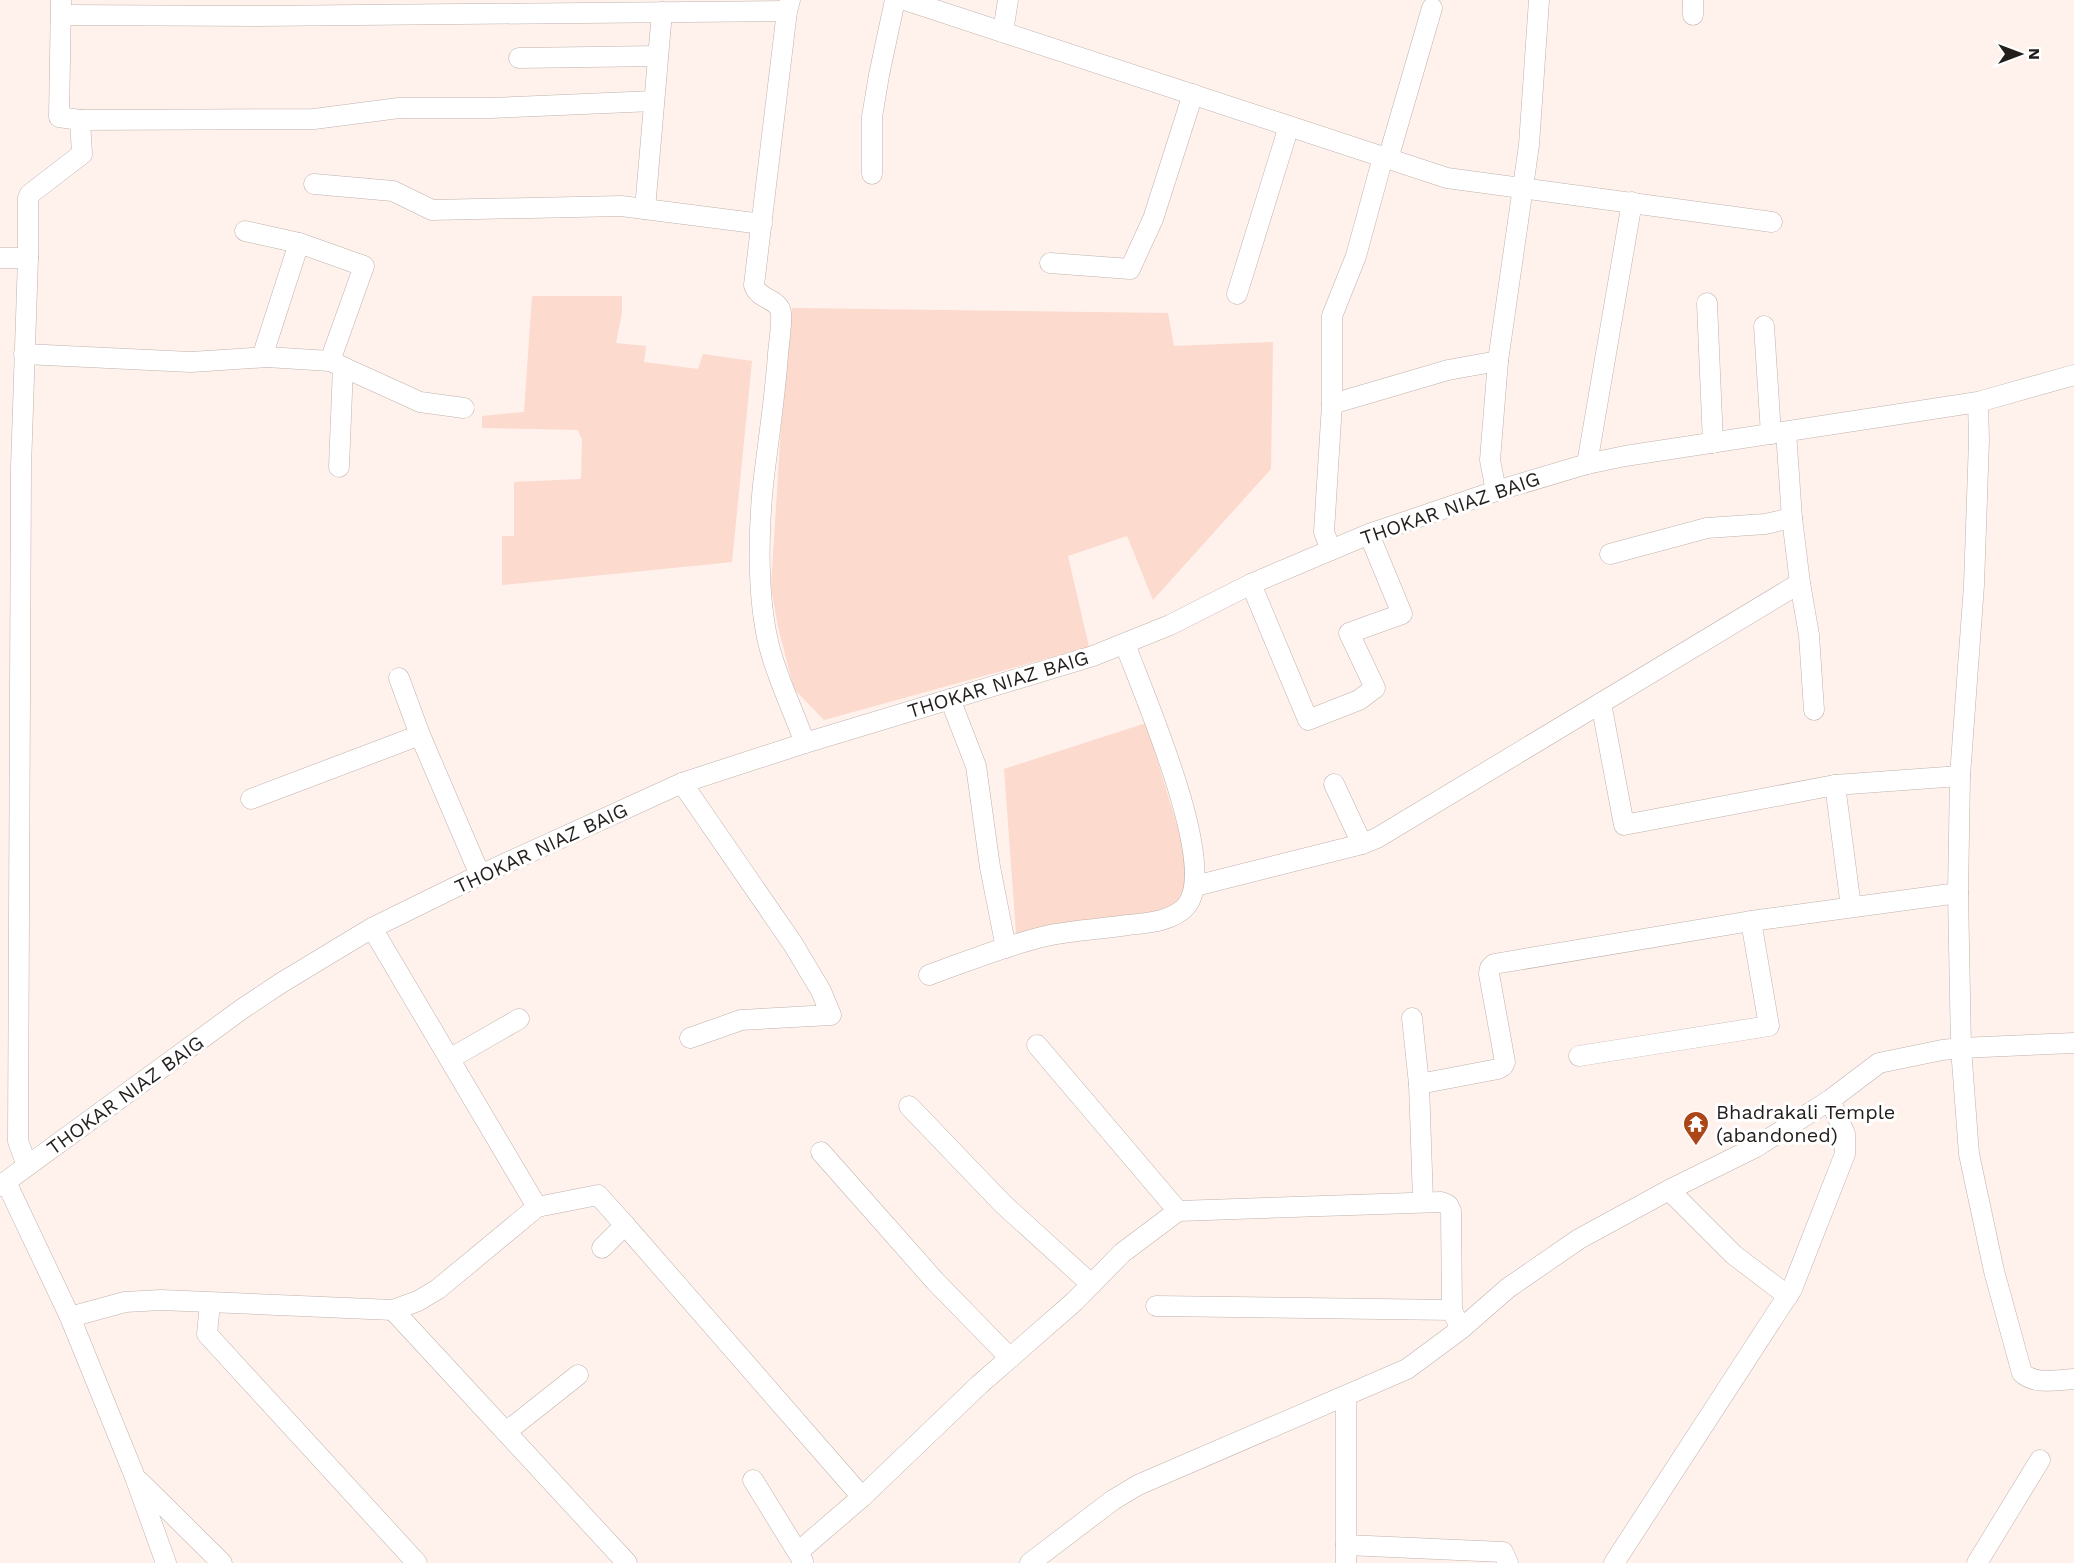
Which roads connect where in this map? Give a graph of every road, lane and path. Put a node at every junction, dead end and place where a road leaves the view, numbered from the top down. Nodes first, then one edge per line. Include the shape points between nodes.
1 (895, 0) edge
2 (905, 0) edge
3 (1008, 0) edge
4 (1539, 0) edge
5 (789, 6) edge
6 (61, 7) edge
7 (259, 8) edge
8 (368, 8) edge
9 (1432, 8) dead end
10 (662, 12) junction
11 (1003, 32) junction
12 (658, 56) junction
13 (519, 58) dead end
14 (1192, 94) junction
15 (654, 101) junction
16 (80, 120) junction
17 (1289, 126) junction
18 (1385, 158) junction
19 (872, 174) dead end
20 (314, 184) dead end
21 (1523, 187) junction
22 (1632, 202) junction
23 (645, 209) junction
24 (1772, 222) dead end
25 (762, 224) junction
26 (245, 231) dead end
27 (299, 243) junction
28 (0, 258) edge
29 (28, 258) junction
30 (1050, 263) dead end
31 (1237, 294) dead end
32 (1707, 303) dead end
33 (1764, 326) dead end
34 (24, 354) junction
35 (267, 357) junction
36 (1498, 361) junction
37 (337, 364) junction
38 (2074, 375) edge
39 (1978, 402) junction
40 (1332, 404) junction
41 (464, 408) dead end
42 (1779, 433) junction
43 (1713, 443) junction
44 (1587, 464) junction
45 (339, 467) dead end
46 (1496, 490) junction
47 (1792, 518) junction
48 (1369, 534) junction
49 (1331, 550) junction
50 (1610, 554) dead end
51 (1800, 583) junction
52 (1251, 584) junction
53 (1125, 644) junction
54 (399, 678) dead end
55 (950, 699) junction
56 (1601, 703) junction
57 (1814, 710) dead end
58 (420, 735) junction
59 (805, 743) junction
60 (1960, 776) junction
61 (682, 783) junction
62 (1334, 784) dead end
63 (1835, 785) junction
64 (251, 800) dead end
65 (1362, 844) junction
66 (480, 875) junction
67 (1195, 886) junction
68 (1958, 893) junction
69 (1851, 907) junction
70 (1752, 921) junction
71 (372, 928) junction
72 (1006, 948) junction
73 (929, 975) dead end
74 (1412, 1018) dead end
75 (519, 1019) dead end
76 (690, 1038) dead end
77 (2074, 1043) edge
78 (1036, 1045) dead end
79 (1961, 1048) junction
80 (1579, 1056) dead end
81 (451, 1059) junction
82 (1419, 1084) junction
83 (1830, 1100) junction
84 (909, 1106) dead end
85 (821, 1152) dead end
86 (27, 1166) junction
87 (3, 1184) edge
88 (1669, 1190) junction
89 (1423, 1201) junction
90 (537, 1207) junction
91 (1178, 1211) junction
92 (625, 1225) junction
93 (602, 1248) dead end
94 (1091, 1284) junction
95 (1788, 1296) junction
96 (210, 1303) junction
97 (1156, 1306) dead end
98 (393, 1310) junction
99 (1452, 1310) junction
100 (69, 1317) junction
101 (1461, 1329) junction
102 (1010, 1358) junction
103 (578, 1375) dead end
104 (2074, 1379) edge
105 (1346, 1396) junction
106 (506, 1432) junction
107 (2040, 1460) dead end
108 (135, 1477) junction
109 (753, 1480) dead end
110 (862, 1497) junction
111 (1346, 1554) edge
112 (801, 1557) edge
113 (166, 1563) edge
114 (222, 1563) edge
115 (417, 1563) edge
116 (627, 1563) edge
117 (1030, 1563) edge
118 (1508, 1563) edge
119 (1614, 1563) edge
120 (1977, 1563) edge

1 - 19 street via 872,117
2 - 11 street
3 - 11 street
4 - 21 street
5 - 10 street
5 - 25 street
6 - 7 street
6 - 16 street via 59,117
7 - 8 street
8 - 10 street
9 - 18 street
10 - 12 street
11 - 14 street
12 - 13 street
12 - 15 street
14 - 17 street
14 - 30 street via 1153,219 1130,269
15 - 16 street via 399,108 314,119
15 - 23 street
16 - 29 street via 82,154 28,198
17 - 18 street
17 - 31 street
18 - 21 street via 1447,178
18 - 40 street via 1356,256 1332,316
20 - 23 street via 393,191 432,210 621,206
21 - 22 street
21 - 36 street
22 - 24 street
22 - 44 street
23 - 25 street
25 - 59 street via 754,285 756,292 775,303 781,313 762,499 760,564 764,618 771,654
26 - 27 street
27 - 35 street via 265,348
27 - 37 street via 364,266
28 - 29 street
29 - 34 street
32 - 43 street
33 - 42 street
34 - 35 street via 191,362
34 - 86 street via 18,1141
35 - 37 street
36 - 40 street via 1448,370
36 - 46 street via 1490,460
37 - 41 street via 420,402
37 - 45 street
38 - 39 street, THOKAR NIAZ BAIG
39 - 42 street, THOKAR NIAZ BAIG
39 - 60 street via 1974,585
40 - 49 street via 1324,532
42 - 43 street, THOKAR NIAZ BAIG
42 - 47 street
43 - 44 street, THOKAR NIAZ BAIG
44 - 46 street, THOKAR NIAZ BAIG
46 - 48 street, THOKAR NIAZ BAIG
47 - 50 street via 1707,528
47 - 51 street
48 - 49 street, THOKAR NIAZ BAIG
48 - 52 street via 1402,614 1349,633 1375,688 1359,700 1308,720
49 - 52 street, THOKAR NIAZ BAIG
51 - 56 street
51 - 57 street via 1809,635
52 - 53 street, THOKAR NIAZ BAIG
53 - 55 street, THOKAR NIAZ BAIG
53 - 67 street via 1181,794
54 - 58 street
55 - 59 street, THOKAR NIAZ BAIG
55 - 72 street via 976,766
56 - 63 street via 1624,825
56 - 65 street
58 - 64 street
58 - 66 street
59 - 61 street, THOKAR NIAZ BAIG
60 - 63 street
60 - 68 street
61 - 66 street, THOKAR NIAZ BAIG
61 - 76 street via 794,945 831,1015 741,1020
62 - 65 street
63 - 69 street
65 - 67 street
66 - 71 street, THOKAR NIAZ BAIG
67 - 72 street via 1188,905 1156,921 1047,936
68 - 69 street
68 - 79 street
69 - 70 street
70 - 80 street via 1769,1026
70 - 82 street via 1494,964 1489,974 1503,1066
71 - 81 street
71 - 86 street, THOKAR NIAZ BAIG via 281,983
72 - 73 street
74 - 82 street
75 - 81 street
77 - 79 street
78 - 91 street
79 - 83 street via 1879,1063
79 - 104 street via 1969,1154 1994,1270 2022,1372 2028,1379
81 - 90 street
82 - 89 street
83 - 88 street via 1756,1147
83 - 95 street via 1845,1134 1845,1154
84 - 94 street via 1003,1204
85 - 102 street via 935,1281
86 - 87 street, THOKAR NIAZ BAIG
87 - 100 street
88 - 95 street via 1734,1255
88 - 101 street via 1579,1239 1508,1288
89 - 91 street
89 - 99 street via 1441,1202 1451,1211
90 - 92 street via 598,1195
90 - 98 street via 438,1289
91 - 94 street via 1122,1252
92 - 93 street
92 - 110 street
94 - 102 street
95 - 119 street
96 - 98 street
96 - 100 street via 125,1302
96 - 115 street via 207,1334
97 - 99 street
98 - 106 street
99 - 101 street
100 - 108 street
101 - 105 street via 1407,1369
102 - 110 street
103 - 106 street
105 - 111 street
105 - 117 street via 1138,1485
106 - 116 street
107 - 120 street
108 - 113 street
108 - 114 street
109 - 112 street
110 - 112 street
111 - 118 street via 1503,1551

